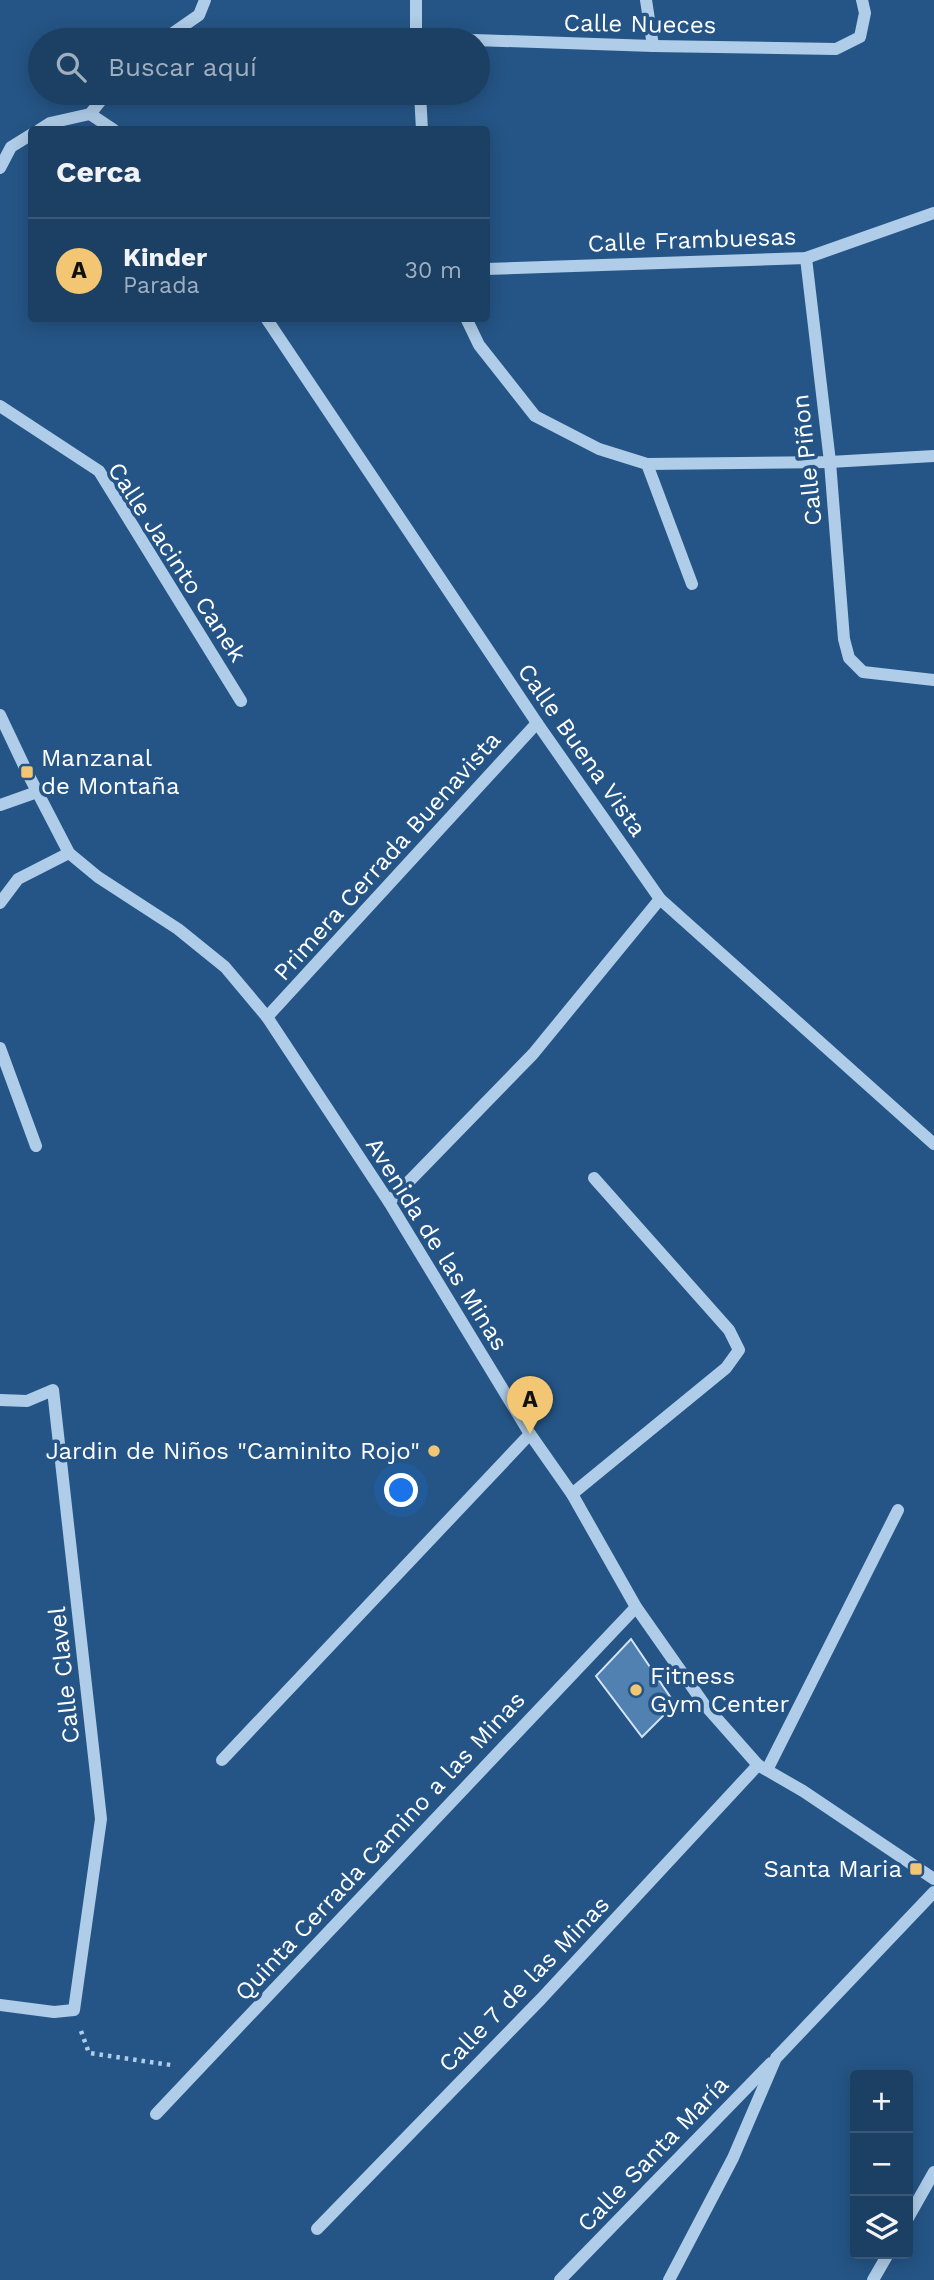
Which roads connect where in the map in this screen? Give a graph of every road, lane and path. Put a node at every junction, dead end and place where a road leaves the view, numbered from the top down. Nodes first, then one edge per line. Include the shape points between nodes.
1 (205, 0) edge
2 (415, 0) edge
3 (646, 0) edge
4 (862, 0) edge
5 (180, 28) edge
6 (416, 28) edge
7 (490, 41) edge
8 (653, 46) junction
9 (97, 105) edge
10 (421, 105) edge
11 (90, 114) junction
12 (45, 126) edge
13 (108, 126) edge
14 (422, 126) edge
15 (28, 136) edge
16 (0, 168) edge
17 (934, 213) edge
18 (806, 258) junction
19 (490, 269) edge
20 (269, 322) edge
21 (468, 322) edge
22 (0, 406) edge
23 (934, 456) edge
24 (830, 462) junction
25 (648, 464) junction
26 (692, 584) dead end
27 (934, 680) edge
28 (240, 701) dead end
29 (0, 715) edge
30 (537, 723) junction
31 (37, 792) junction
32 (0, 805) edge
33 (69, 853) junction
34 (660, 899) junction
35 (0, 903) edge
36 (267, 1017) junction
37 (0, 1048) edge
38 (934, 1144) edge
39 (36, 1146) dead end
40 (594, 1178) dead end
41 (389, 1202) junction
42 (0, 1400) edge
43 (530, 1434) junction
44 (572, 1494) junction
45 (898, 1510) dead end
46 (636, 1607) junction
47 (222, 1759) dead end
48 (763, 1767) junction
49 (934, 1879) edge
50 (934, 1892) edge
51 (0, 2005) edge
52 (75, 2010) junction
53 (776, 2058) junction
54 (200, 2067) junction
55 (156, 2114) dead end
56 (934, 2172) edge
57 (913, 2209) edge
58 (317, 2228) dead end
59 (884, 2259) edge
60 (560, 2280) edge
61 (669, 2280) edge
62 (873, 2280) edge

1 - 5 street via 199,15
2 - 6 street
3 - 8 street
4 - 8 street, Calle Nueces via 865,13 860,37 836,49
7 - 8 street, Calle Nueces
9 - 11 street
10 - 14 street
11 - 12 street
11 - 13 street
15 - 16 street via 11,147
17 - 18 street, Calle Frambuesas
18 - 19 street, Calle Frambuesas
18 - 24 street, Calle Piñon
20 - 30 street, Calle Buena Vista
21 - 25 street via 479,345 535,416 600,449
22 - 28 street, Calle Jacinto Canek via 99,471
23 - 24 street
24 - 25 street
24 - 27 street, Calle Piñon via 849,658 863,672
25 - 26 street
29 - 31 street, Avenida de las Minas
30 - 34 street, Calle Buena Vista
30 - 36 street, Primera Cerrada Buenavista
31 - 32 street
31 - 33 street, Avenida de las Minas
33 - 35 street via 18,879
33 - 36 street, Avenida de las Minas via 225,967
34 - 38 street, Calle Buena Vista
34 - 41 street via 533,1054
36 - 41 street, Avenida de las Minas
37 - 39 street
40 - 44 street via 729,1330 738,1350 726,1368
41 - 43 street, Avenida de las Minas
42 - 52 street, Calle Clavel via 27,1401 54,1390 101,1819
43 - 44 street, Avenida de las Minas
43 - 47 street
44 - 46 street, Avenida de las Minas
45 - 48 street, Calle 7 de las Minas
46 - 48 street, Avenida de las Minas via 704,1704
46 - 54 street, Quinta Cerrada Camino a las Minas
48 - 49 street, Avenida de las Minas
48 - 58 street, Calle 7 de las Minas
50 - 53 street, Calle Santa María
51 - 52 street
52 - 54 path via 89,2053
53 - 60 street, Calle Santa María
53 - 61 street, Calle Santa María via 733,2158
54 - 55 street, Quinta Cerrada Camino a las Minas
56 - 57 street
59 - 62 street

